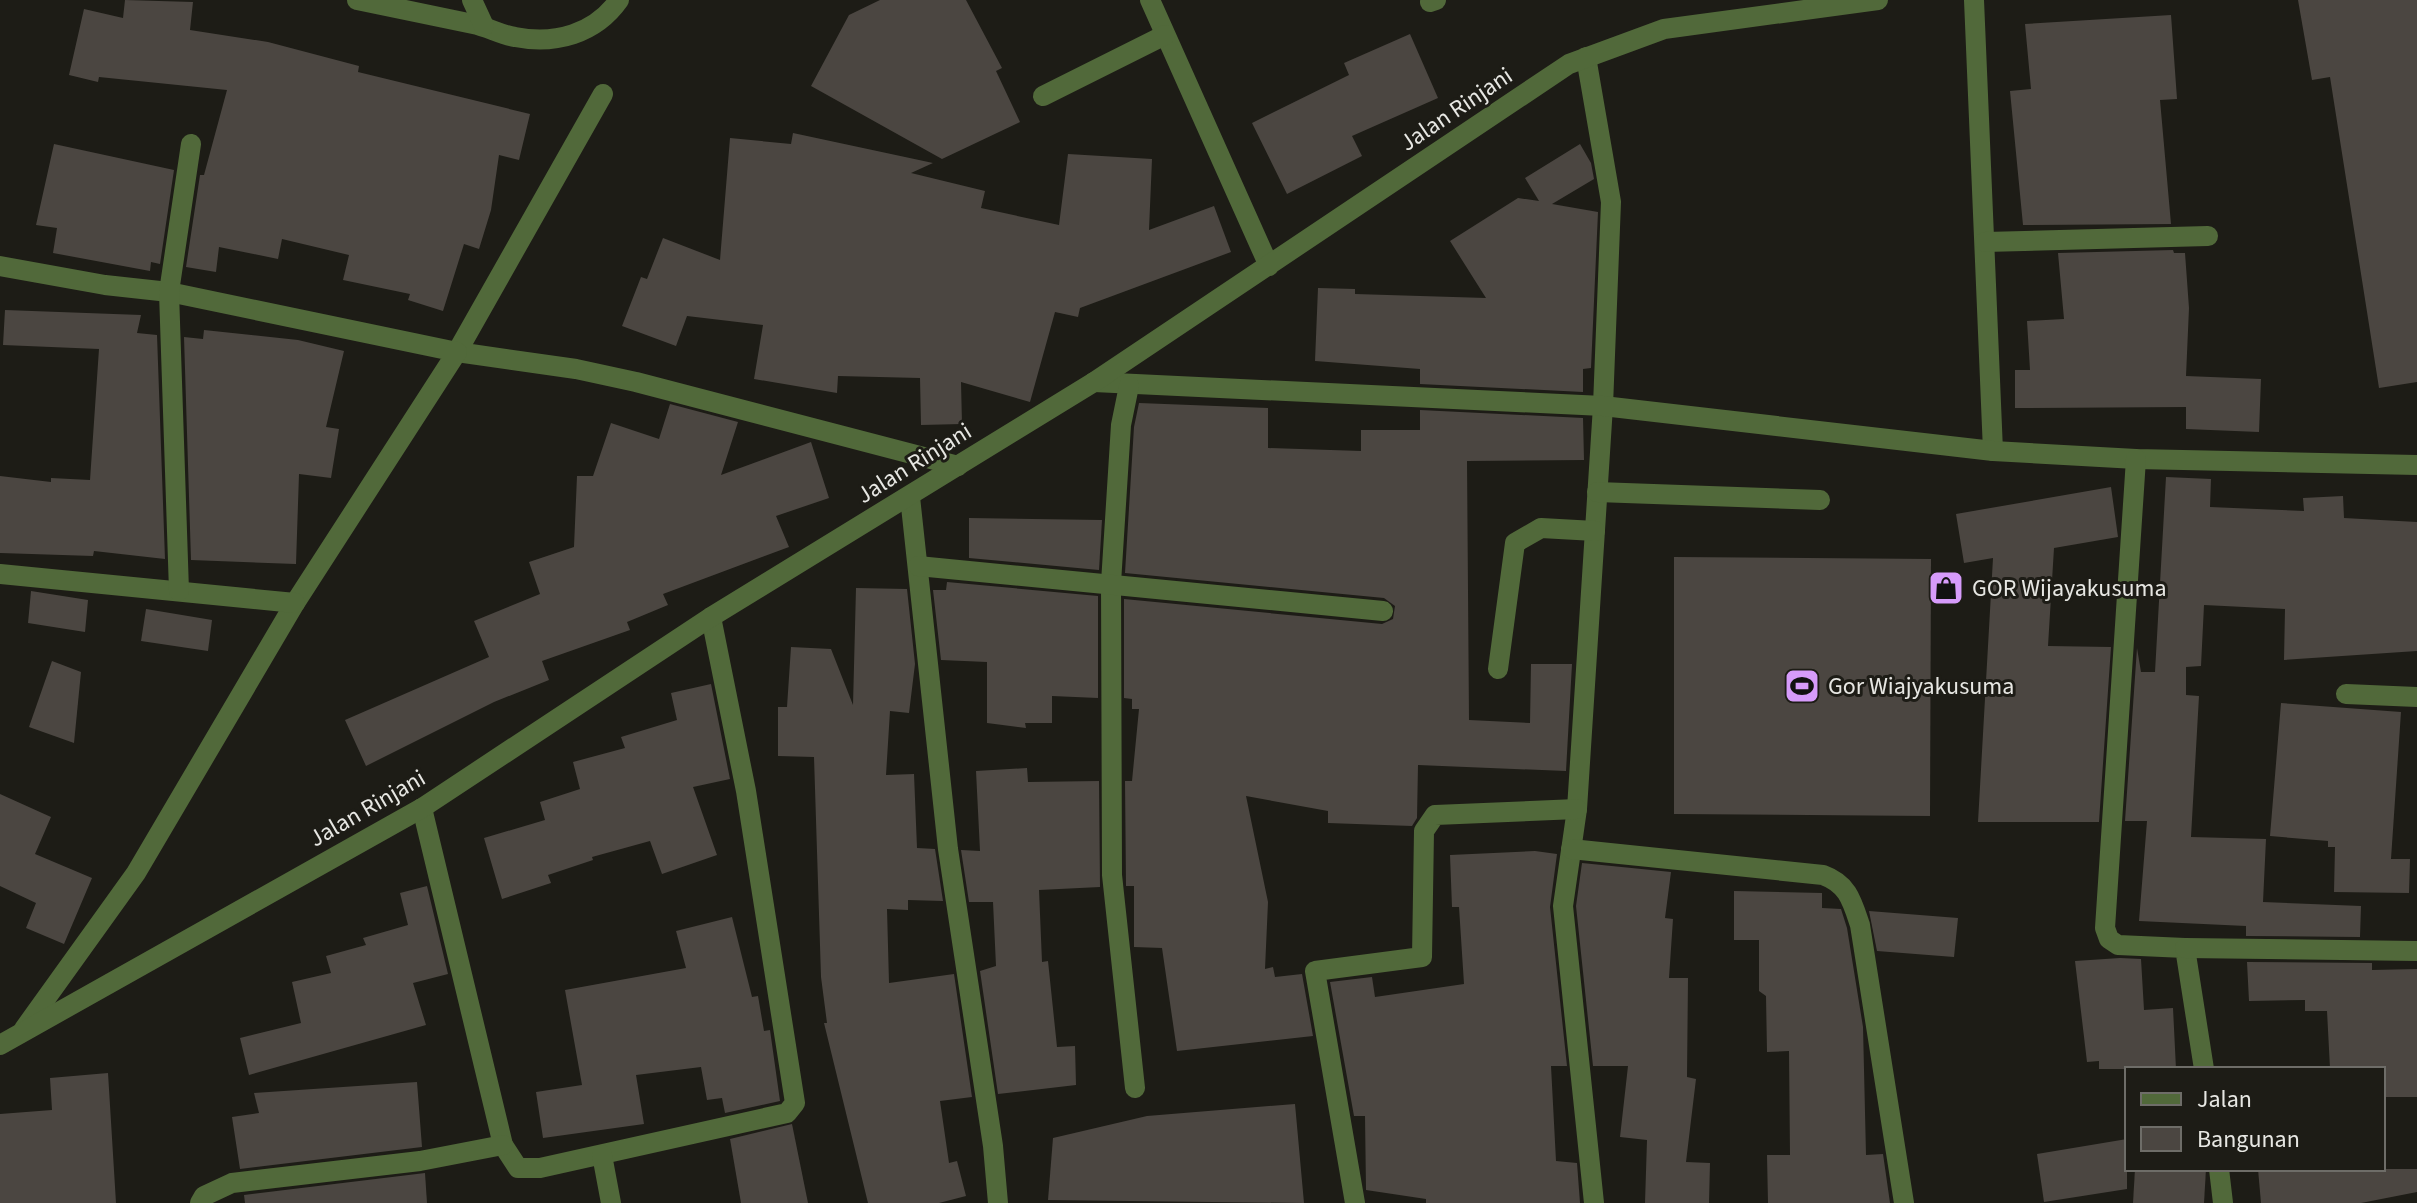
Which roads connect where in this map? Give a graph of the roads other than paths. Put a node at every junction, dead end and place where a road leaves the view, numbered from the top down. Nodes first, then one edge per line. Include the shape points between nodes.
1 (357, 0) edge
2 (472, 0) edge
3 (619, 0) edge
4 (1150, 0) edge
5 (1878, 0) edge
6 (1974, 0) edge
7 (1779, 7) edge
8 (484, 26) junction
9 (1165, 35) junction
10 (1586, 57) junction
11 (603, 94) dead end
12 (1043, 96) dead end
13 (191, 144) dead end
14 (2208, 236) dead end
15 (1985, 242) junction
16 (0, 266) edge
17 (1269, 266) junction
18 (169, 292) junction
19 (457, 352) junction
20 (1094, 382) junction
21 (1129, 386) junction
22 (1603, 406) junction
23 (1993, 451) junction
24 (2136, 459) junction
25 (2417, 465) edge
26 (958, 466) junction
27 (1597, 492) junction
28 (910, 497) junction
29 (1820, 500) dead end
30 (1595, 531) junction
31 (918, 566) junction
32 (0, 574) edge
33 (1111, 583) junction
34 (179, 591) junction
35 (295, 603) junction
36 (1383, 611) dead end
37 (711, 617) junction
38 (1498, 669) dead end
39 (2346, 694) dead end
40 (2417, 697) edge
41 (422, 808) junction
42 (1577, 809) junction
43 (1571, 849) junction
44 (2185, 948) junction
45 (2417, 951) edge
46 (19, 1035) junction
47 (0, 1045) edge
48 (2204, 1067) edge
49 (1135, 1088) dead end
50 (503, 1145) junction
51 (602, 1155) junction
52 (2219, 1171) edge
53 (200, 1203) edge
54 (611, 1203) edge
55 (998, 1203) edge
56 (1355, 1203) edge
57 (1594, 1203) edge
58 (1904, 1203) edge
59 (2223, 1203) edge

1 - 8 street
2 - 8 street
3 - 8 street via 583,33 550,40 514,37
4 - 9 street
5 - 7 street, Jalan Rinjani
6 - 15 street
7 - 10 street, Jalan Rinjani via 1664,29
9 - 12 street
9 - 17 street
10 - 17 street, Jalan Rinjani
10 - 22 street via 1611,202
11 - 19 street
13 - 18 street
14 - 15 street
15 - 23 street
16 - 18 street
17 - 20 street, Jalan Rinjani
18 - 19 street
18 - 34 street
19 - 26 street via 636,382
19 - 35 street
20 - 21 street
20 - 26 street, Jalan Rinjani
21 - 22 street
21 - 33 street via 1121,425
22 - 23 street
22 - 27 street
23 - 24 street
24 - 25 street
24 - 44 street via 2105,928 2118,945
26 - 28 street, Jalan Rinjani
27 - 29 street
27 - 30 street
28 - 31 street
28 - 37 street, Jalan Rinjani
30 - 38 street via 1541,528 1515,543
30 - 42 street
31 - 33 street
31 - 55 street via 948,849
32 - 34 street
33 - 36 street
33 - 49 street via 1112,875
34 - 35 street
35 - 46 street via 136,873
37 - 41 street, Jalan Rinjani
37 - 51 street via 746,791 795,1103 787,1113
39 - 40 street
41 - 46 street, Jalan Rinjani
41 - 50 street
42 - 43 street
42 - 56 street via 1435,815 1424,831 1422,957 1315,971
43 - 57 street via 1563,906
43 - 58 street via 1823,875 1839,881 1860,925
44 - 45 street
44 - 48 street
46 - 47 street, Jalan Rinjani
50 - 51 street via 518,1168 529,1170
50 - 53 street via 420,1161 232,1183
51 - 54 street
52 - 59 street

